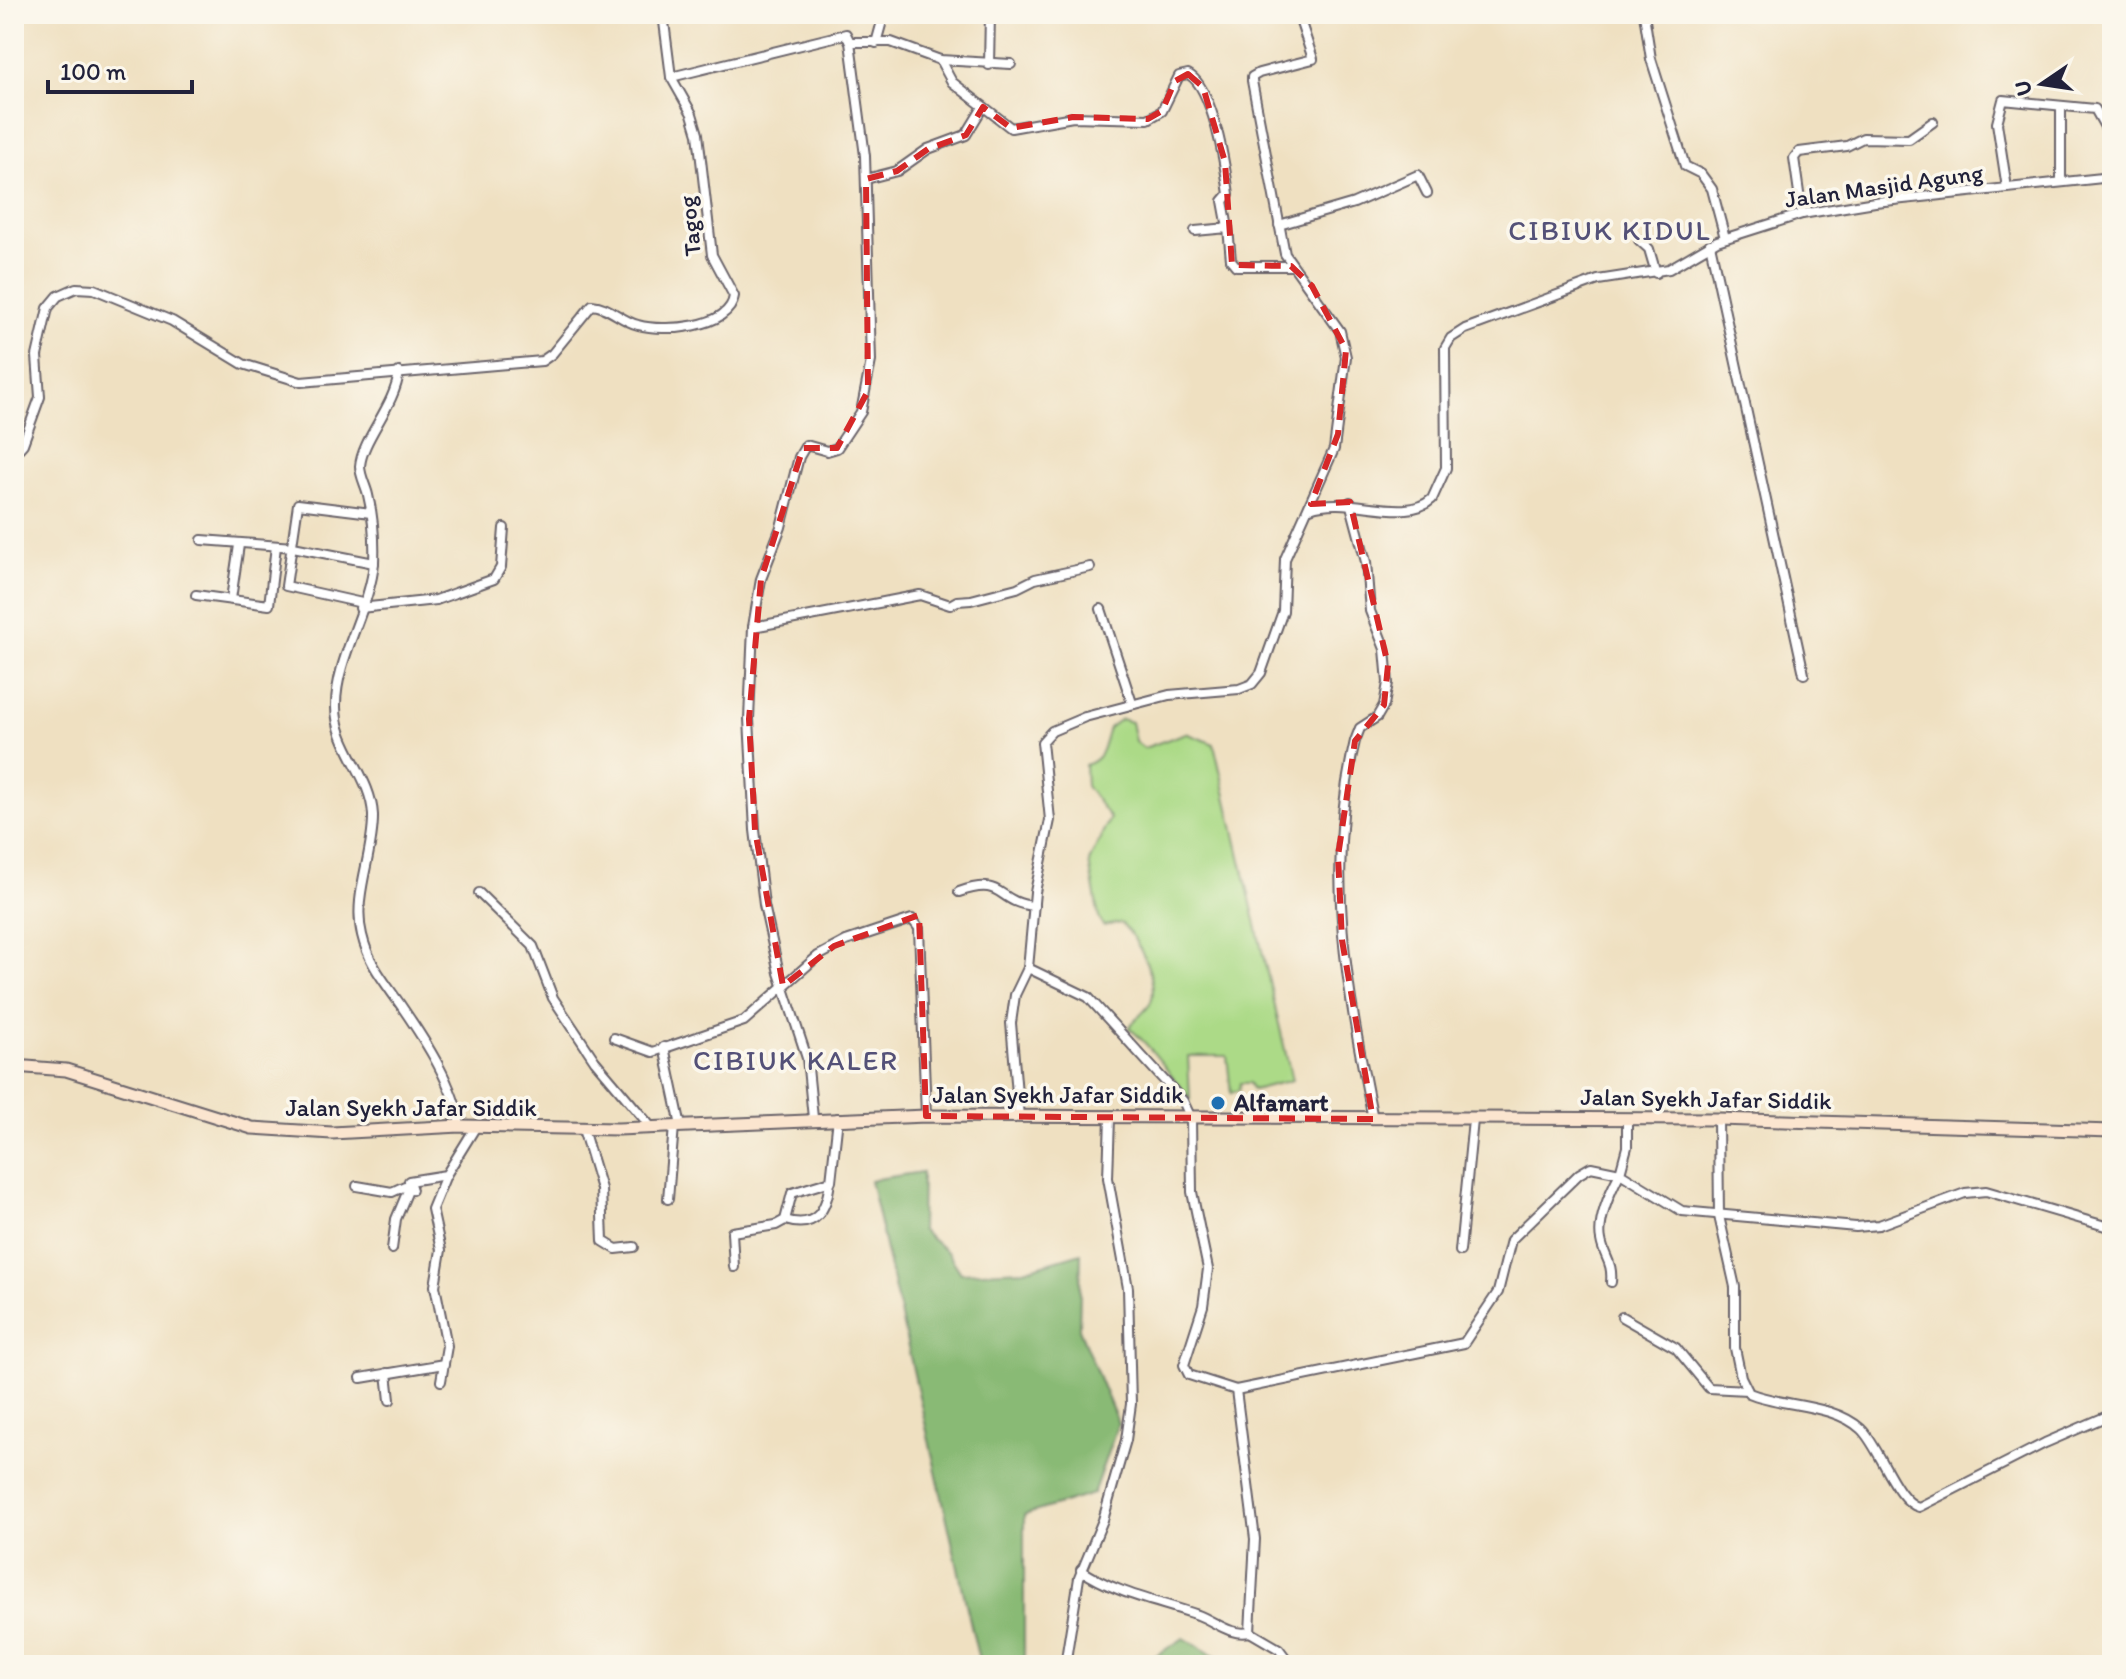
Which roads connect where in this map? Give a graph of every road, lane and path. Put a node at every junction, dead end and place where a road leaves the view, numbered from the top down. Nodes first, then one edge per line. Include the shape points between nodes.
1 (663, 14) edge
2 (884, 14) edge
3 (990, 14) edge
4 (1298, 14) edge
5 (1644, 14) edge
6 (850, 42) junction
7 (876, 43) junction
8 (940, 60) junction
9 (1011, 64) dead end
10 (989, 65) junction
11 (671, 77) junction
12 (983, 107) junction
13 (2061, 108) junction
14 (1933, 122) dead end
15 (2112, 139) edge
16 (2112, 177) edge
17 (866, 179) junction
18 (2061, 182) junction
19 (2007, 188) junction
20 (1427, 193) dead end
21 (1802, 214) junction
22 (1279, 225) junction
23 (1228, 228) junction
24 (1195, 231) dead end
25 (1725, 238) junction
26 (1639, 240) dead end
27 (1710, 244) junction
28 (1291, 266) junction
29 (1656, 273) junction
30 (399, 372) junction
31 (14, 454) edge
32 (1350, 502) junction
33 (1310, 508) junction
34 (371, 513) junction
35 (504, 528) dead end
36 (202, 540) dead end
37 (239, 545) junction
38 (276, 546) junction
39 (293, 547) junction
40 (374, 563) junction
41 (1090, 567) dead end
42 (196, 595) dead end
43 (231, 599) junction
44 (361, 606) junction
45 (1101, 609) dead end
46 (753, 627) junction
47 (1804, 674) dead end
48 (1132, 703) junction
49 (959, 892) dead end
50 (479, 893) dead end
51 (1034, 906) junction
52 (1028, 968) junction
53 (783, 986) junction
54 (614, 1038) dead end
55 (664, 1047) junction
56 (14, 1066) edge
57 (926, 1116) junction
58 (1019, 1117) junction
59 (1110, 1117) junction
60 (813, 1118) junction
61 (838, 1118) junction
62 (1191, 1118) junction
63 (1373, 1119) junction
64 (1627, 1119) junction
65 (1718, 1119) junction
66 (1473, 1120) junction
67 (460, 1126) junction
68 (678, 1126) junction
69 (651, 1127) junction
70 (475, 1128) junction
71 (583, 1129) junction
72 (2112, 1131) edge
73 (1620, 1173) junction
74 (446, 1175) junction
75 (831, 1181) junction
76 (357, 1186) dead end
77 (409, 1188) junction
78 (668, 1199) dead end
79 (1719, 1216) junction
80 (785, 1220) junction
81 (2112, 1228) edge
82 (634, 1247) dead end
83 (392, 1249) dead end
84 (1460, 1251) dead end
85 (734, 1267) dead end
86 (1611, 1282) dead end
87 (1622, 1317) dead end
88 (444, 1364) junction
89 (387, 1373) junction
90 (361, 1378) dead end
91 (441, 1381) dead end
92 (1236, 1390) junction
93 (1747, 1390) junction
94 (390, 1400) dead end
95 (2112, 1414) edge
96 (1081, 1570) junction
97 (1250, 1632) junction
98 (1065, 1665) edge
99 (1291, 1665) edge

1 - 11 street, Tagog
2 - 7 street
3 - 10 street
4 - 22 street via 1313,59 1252,77
5 - 25 street via 1648,50 1685,166 1701,174 1712,189
6 - 7 street
6 - 11 street via 846,34
6 - 17 street
7 - 8 street via 891,42
8 - 10 street
8 - 12 street via 952,82
9 - 10 street
11 - 30 street, Tagog via 696,123 712,255 732,291 731,306 706,322 660,327 636,325 592,305 542,361
12 - 17 street via 966,135 928,149 897,171
12 - 23 street via 1011,128 1073,117 1148,119 1162,111 1175,81 1188,74 1203,87 1225,162
13 - 15 street via 2097,110
13 - 18 street
13 - 19 street via 2001,102 1997,123
14 - 21 street via 1909,139 1863,138 1847,146 1799,152 1794,158
16 - 18 street, Jalan Masjid Agung
17 - 46 street via 868,391 837,448 803,448 761,579
18 - 19 street, Jalan Masjid Agung
19 - 21 street, Jalan Masjid Agung
20 - 22 street via 1418,175 1354,203
21 - 25 street, Jalan Masjid Agung
22 - 28 street
23 - 24 street
23 - 28 street via 1236,266
25 - 27 street, Jalan Masjid Agung
26 - 29 street via 1649,249
27 - 29 street, Jalan Masjid Agung
27 - 47 street
28 - 33 street via 1312,286 1346,350 1338,434
29 - 32 street, Jalan Masjid Agung via 1585,284 1451,338 1444,357 1446,468 1438,491 1427,504 1409,510
30 - 31 street via 294,381 243,364 172,321 94,289 76,288 48,308 37,356 40,397 23,444
30 - 34 street via 396,390 360,467
32 - 33 street, Jalan Masjid Agung
32 - 63 street via 1366,562 1370,611 1388,665 1384,705 1360,728 1355,741 1338,856 1342,940
33 - 48 street via 1285,559 1283,611 1258,678 1239,689
34 - 39 street via 298,504
34 - 40 street
35 - 44 street via 501,567 494,579 436,600
36 - 37 street
37 - 38 street
37 - 43 street
38 - 39 street
38 - 43 street via 269,605
39 - 40 street
39 - 44 street via 286,586
40 - 44 street
41 - 46 street via 950,605 916,595
42 - 43 street
44 - 67 street via 336,705 344,743 371,802 361,932 378,978 410,1019 456,1102
45 - 48 street
46 - 53 street via 749,719 755,830 764,905
48 - 51 street via 1052,731 1042,742 1050,820
49 - 51 street via 986,884 1013,903
50 - 69 street via 533,946 553,998 595,1061
51 - 52 street
52 - 58 street via 1015,995 1011,1023
52 - 62 street via 1088,997 1183,1101
53 - 55 street via 748,1018
53 - 57 street via 834,946 916,920
53 - 60 street via 807,1058
54 - 55 street via 653,1052
55 - 68 street
56 - 67 main road, Jalan Syekh Jafar Siddik via 66,1070 267,1130 352,1133
57 - 58 main road, Jalan Syekh Jafar Siddik
57 - 61 main road, Jalan Syekh Jafar Siddik
58 - 59 main road, Jalan Syekh Jafar Siddik
59 - 62 main road, Jalan Syekh Jafar Siddik
59 - 96 street via 1108,1178 1128,1288 1131,1404 1103,1520
60 - 61 main road, Jalan Syekh Jafar Siddik
60 - 68 main road, Jalan Syekh Jafar Siddik
61 - 75 street
62 - 63 main road, Jalan Syekh Jafar Siddik
62 - 92 street via 1192,1192 1208,1269 1203,1306 1184,1365 1189,1375
63 - 66 main road, Jalan Syekh Jafar Siddik
64 - 65 main road, Jalan Syekh Jafar Siddik
64 - 66 main road, Jalan Syekh Jafar Siddik
64 - 73 street
65 - 72 main road, Jalan Syekh Jafar Siddik
65 - 79 street
66 - 84 street
67 - 70 main road, Jalan Syekh Jafar Siddik
68 - 69 main road, Jalan Syekh Jafar Siddik
68 - 78 street
69 - 71 main road, Jalan Syekh Jafar Siddik
70 - 71 main road, Jalan Syekh Jafar Siddik
70 - 74 street
71 - 82 street via 602,1198 603,1241 616,1249
73 - 79 street via 1682,1211
73 - 86 street via 1600,1237 1611,1259
73 - 92 street via 1596,1166 1584,1169 1514,1236 1496,1295 1464,1343
74 - 77 street via 409,1181
74 - 88 street via 432,1209 441,1250 434,1280 447,1343
75 - 80 street via 792,1193
75 - 80 street via 821,1213 807,1221
76 - 77 street via 392,1192
77 - 83 street via 396,1219
79 - 81 street via 1867,1227 1965,1193 1986,1191
79 - 93 street via 1735,1287 1735,1348
80 - 85 street via 732,1232
87 - 93 street via 1667,1340 1709,1388
88 - 89 street
88 - 91 street
89 - 90 street
89 - 94 street
92 - 97 street via 1255,1539
93 - 95 street via 1852,1422 1869,1438 1902,1494 1919,1507
96 - 97 street via 1230,1631
96 - 98 street
97 - 99 street via 1279,1649

